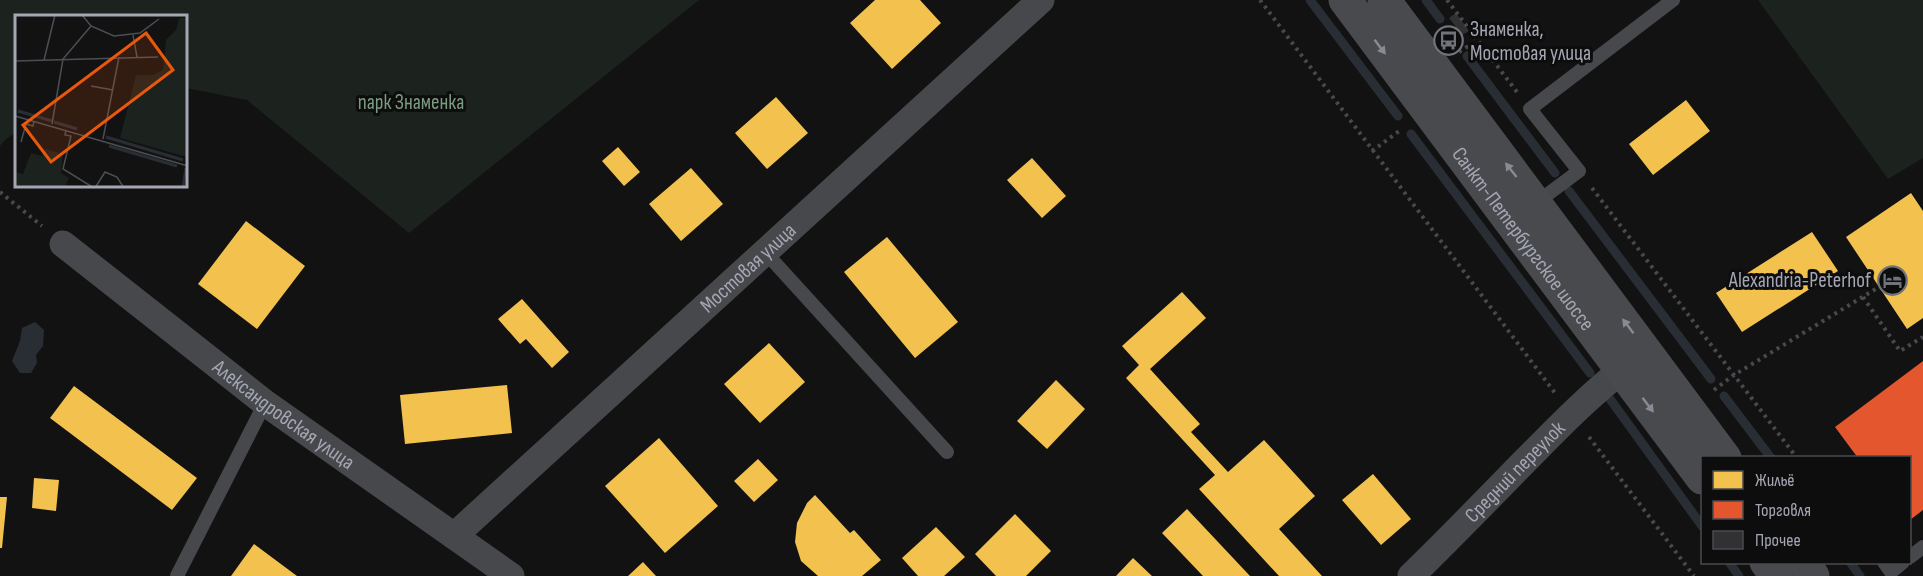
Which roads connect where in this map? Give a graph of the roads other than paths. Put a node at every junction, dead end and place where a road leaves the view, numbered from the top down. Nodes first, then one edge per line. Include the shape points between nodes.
1 (1041, 0) edge
2 (1345, 0) edge
3 (1384, 0) edge
4 (1673, 0) edge
5 (1536, 203) junction
6 (63, 244) road end
7 (765, 252) junction
8 (1622, 370) junction
9 (265, 403) junction
10 (947, 452) dead end
11 (1724, 456) edge
12 (1701, 477) edge
13 (454, 536) junction
14 (1923, 547) edge
15 (1911, 556) edge
16 (1885, 564) edge
17 (1901, 564) edge
18 (177, 576) edge
19 (511, 576) edge
20 (1411, 576) edge

1 - 7 street, Мостовая улица
2 -> 8 main road, Санкт-Петербургское шоссе
5 -> 3 main road, Санкт-Петербургское шоссе
4 - 5 lane via 1530,110 1579,171
11 -> 5 main road, Санкт-Петербургское шоссе
6 - 9 street, Александровская улица
7 - 10 lane
7 - 13 street, Мостовая улица
8 -> 12 main road, Санкт-Петербургское шоссе
8 - 20 street, Средний переулок via 1571,414
9 - 13 street, Александровская улица
9 - 18 lane
13 - 19 street, Александровская улица
14 - 15 lane
16 - 17 lane via 1891,572

